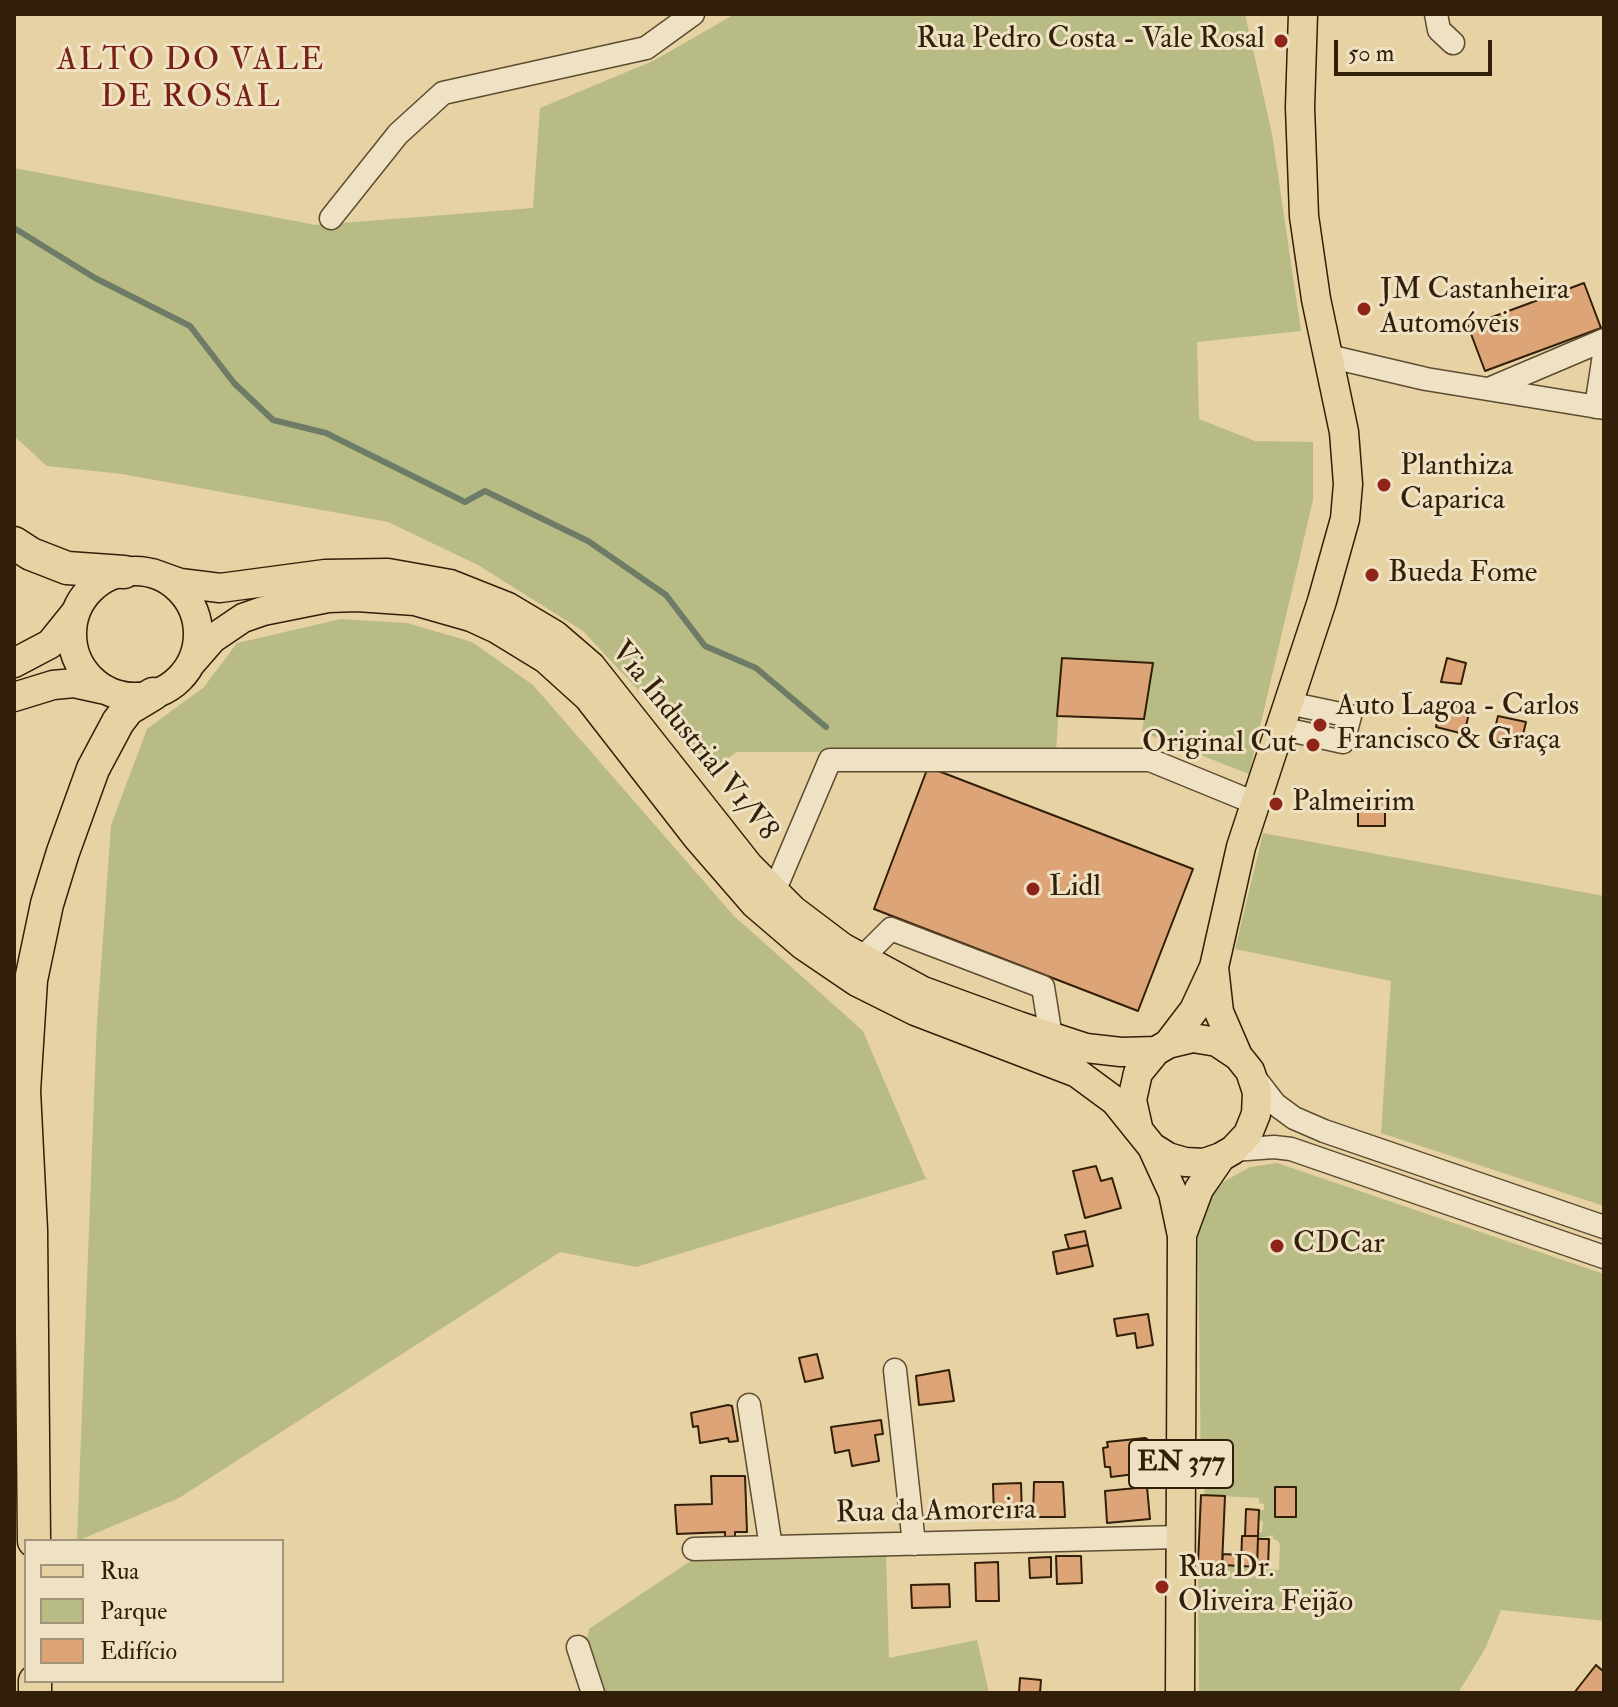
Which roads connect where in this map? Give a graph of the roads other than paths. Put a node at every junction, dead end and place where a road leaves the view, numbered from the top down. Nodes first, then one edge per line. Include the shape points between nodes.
1 (693, 14) edge
2 (1303, 14) edge
3 (1436, 14) edge
4 (1453, 43) dead end
5 (331, 218) dead end
6 (1604, 340) edge
7 (1604, 355) edge
8 (1328, 356) junction
9 (1490, 389) junction
10 (1600, 408) edge
11 (14, 543) edge
12 (138, 572) junction
13 (75, 612) junction
14 (192, 662) junction
15 (14, 663) edge
16 (109, 691) junction
17 (153, 694) junction
18 (14, 697) edge
19 (1255, 803) junction
20 (770, 888) junction
21 (861, 959) junction
22 (1214, 967) junction
23 (1051, 1037) junction
24 (1162, 1048) junction
25 (1244, 1063) junction
26 (1145, 1137) junction
27 (1227, 1154) junction
28 (14, 1158) edge
29 (1604, 1227) edge
30 (1182, 1236) junction
31 (1604, 1257) edge
32 (33, 1293) junction
33 (895, 1370) dead end
34 (749, 1405) dead end
35 (1180, 1537) junction
36 (34, 1539) edge
37 (914, 1544) junction
38 (771, 1547) junction
39 (694, 1549) dead end
40 (578, 1647) dead end
41 (593, 1693) edge
42 (1180, 1693) edge

1 - 5 street via 646,48 443,93 398,134
2 - 8 main road, EN 377 via 1304,216
3 - 4 street via 1439,30
6 - 9 street
7 - 10 street
8 - 9 street
8 - 19 main road, EN 377 via 1344,432 1345,519
9 - 10 street
11 - 12 highway via 67,568
12 - 13 main road via 99,581
12 - 14 main road via 179,589 196,616
12 - 20 main road, Via Industrial V1/V8 via 220,588 325,574 388,573 450,584 508,607 555,635 591,666
13 - 15 main road via 50,644
13 - 16 main road via 72,639 80,664
14 - 17 main road via 176,682
14 - 26 main road, Via Industrial V1/V8 via 212,639 243,618 328,598 415,601 497,629 546,659 588,697 733,881 804,946 857,982 915,1011 1077,1073 1115,1101
16 - 17 main road via 138,697
16 - 18 main road via 74,683
17 - 32 highway via 128,709 93,769 36,951 24,1061
19 - 20 street via 1150,760 830,760 779,880
19 - 22 main road, EN 377
20 - 21 main road, Via Industrial V1/V8
21 - 23 main road, Via Industrial V1/V8 via 923,991
21 - 23 street via 900,926 1043,987
22 - 24 main road, EN 377 via 1194,1010
22 - 25 main road, EN 377 via 1219,1012
23 - 24 main road, Via Industrial V1/V8 via 1121,1052
24 - 25 main road via 1193,1038 1217,1042
24 - 26 main road, EN 377 via 1138,1073 1132,1100
25 - 27 main road, EN 377 via 1257,1092 1256,1114 1248,1134
25 - 29 street via 1275,1104 1294,1118
26 - 27 main road via 1168,1157 1185,1162 1204,1163
26 - 30 main road, EN 377 via 1173,1193
27 - 30 main road, EN 377 via 1199,1189
27 - 31 street via 1291,1149
28 - 32 highway
30 - 35 main road, EN 377
32 - 36 highway
33 - 37 street
34 - 38 street
35 - 37 street, Rua da Amoreira
35 - 42 main road, EN 377
37 - 38 street, Rua da Amoreira
38 - 39 street, Rua da Amoreira
40 - 41 street

